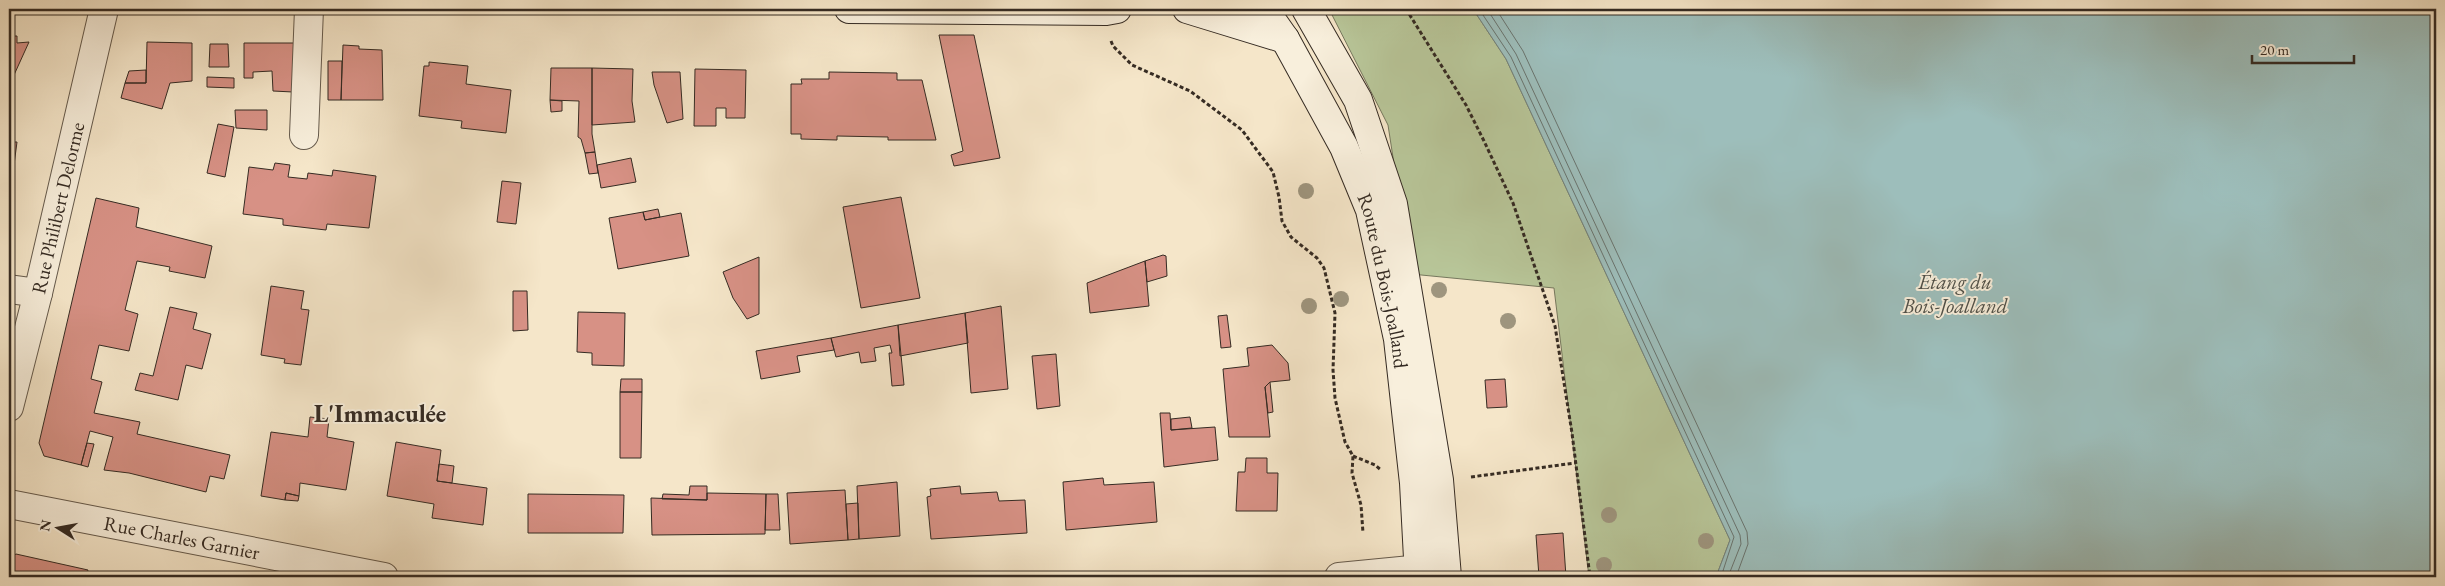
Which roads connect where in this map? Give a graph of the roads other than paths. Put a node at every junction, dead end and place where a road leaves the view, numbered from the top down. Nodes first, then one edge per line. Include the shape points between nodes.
1 (104, 9) edge
2 (309, 9) edge
3 (849, 9) edge
4 (1186, 9) edge
5 (1264, 9) edge
6 (1291, 9) edge
7 (1313, 19) edge
8 (1112, 21) edge
9 (1285, 40) junction
10 (304, 135) dead end
11 (9, 289) edge
12 (38, 293) junction
13 (9, 407) edge
14 (9, 504) edge
15 (1433, 573) edge
16 (384, 577) edge
17 (1339, 577) edge

1 - 12 street, Rue Philibert Delorme
2 - 10 street
3 - 8 street via 1106,12
4 - 9 street
5 - 9 street, Route du Bois-Joalland
6 - 7 street
7 - 15 street, Route du Bois-Joalland via 1358,100 1393,204 1439,480
9 - 15 street, Route du Bois-Joalland via 1344,148 1370,210 1398,339 1414,483
11 - 12 street
12 - 13 street, Rue Philibert Delorme
14 - 16 street, Rue Charles Garnier
15 - 17 street

